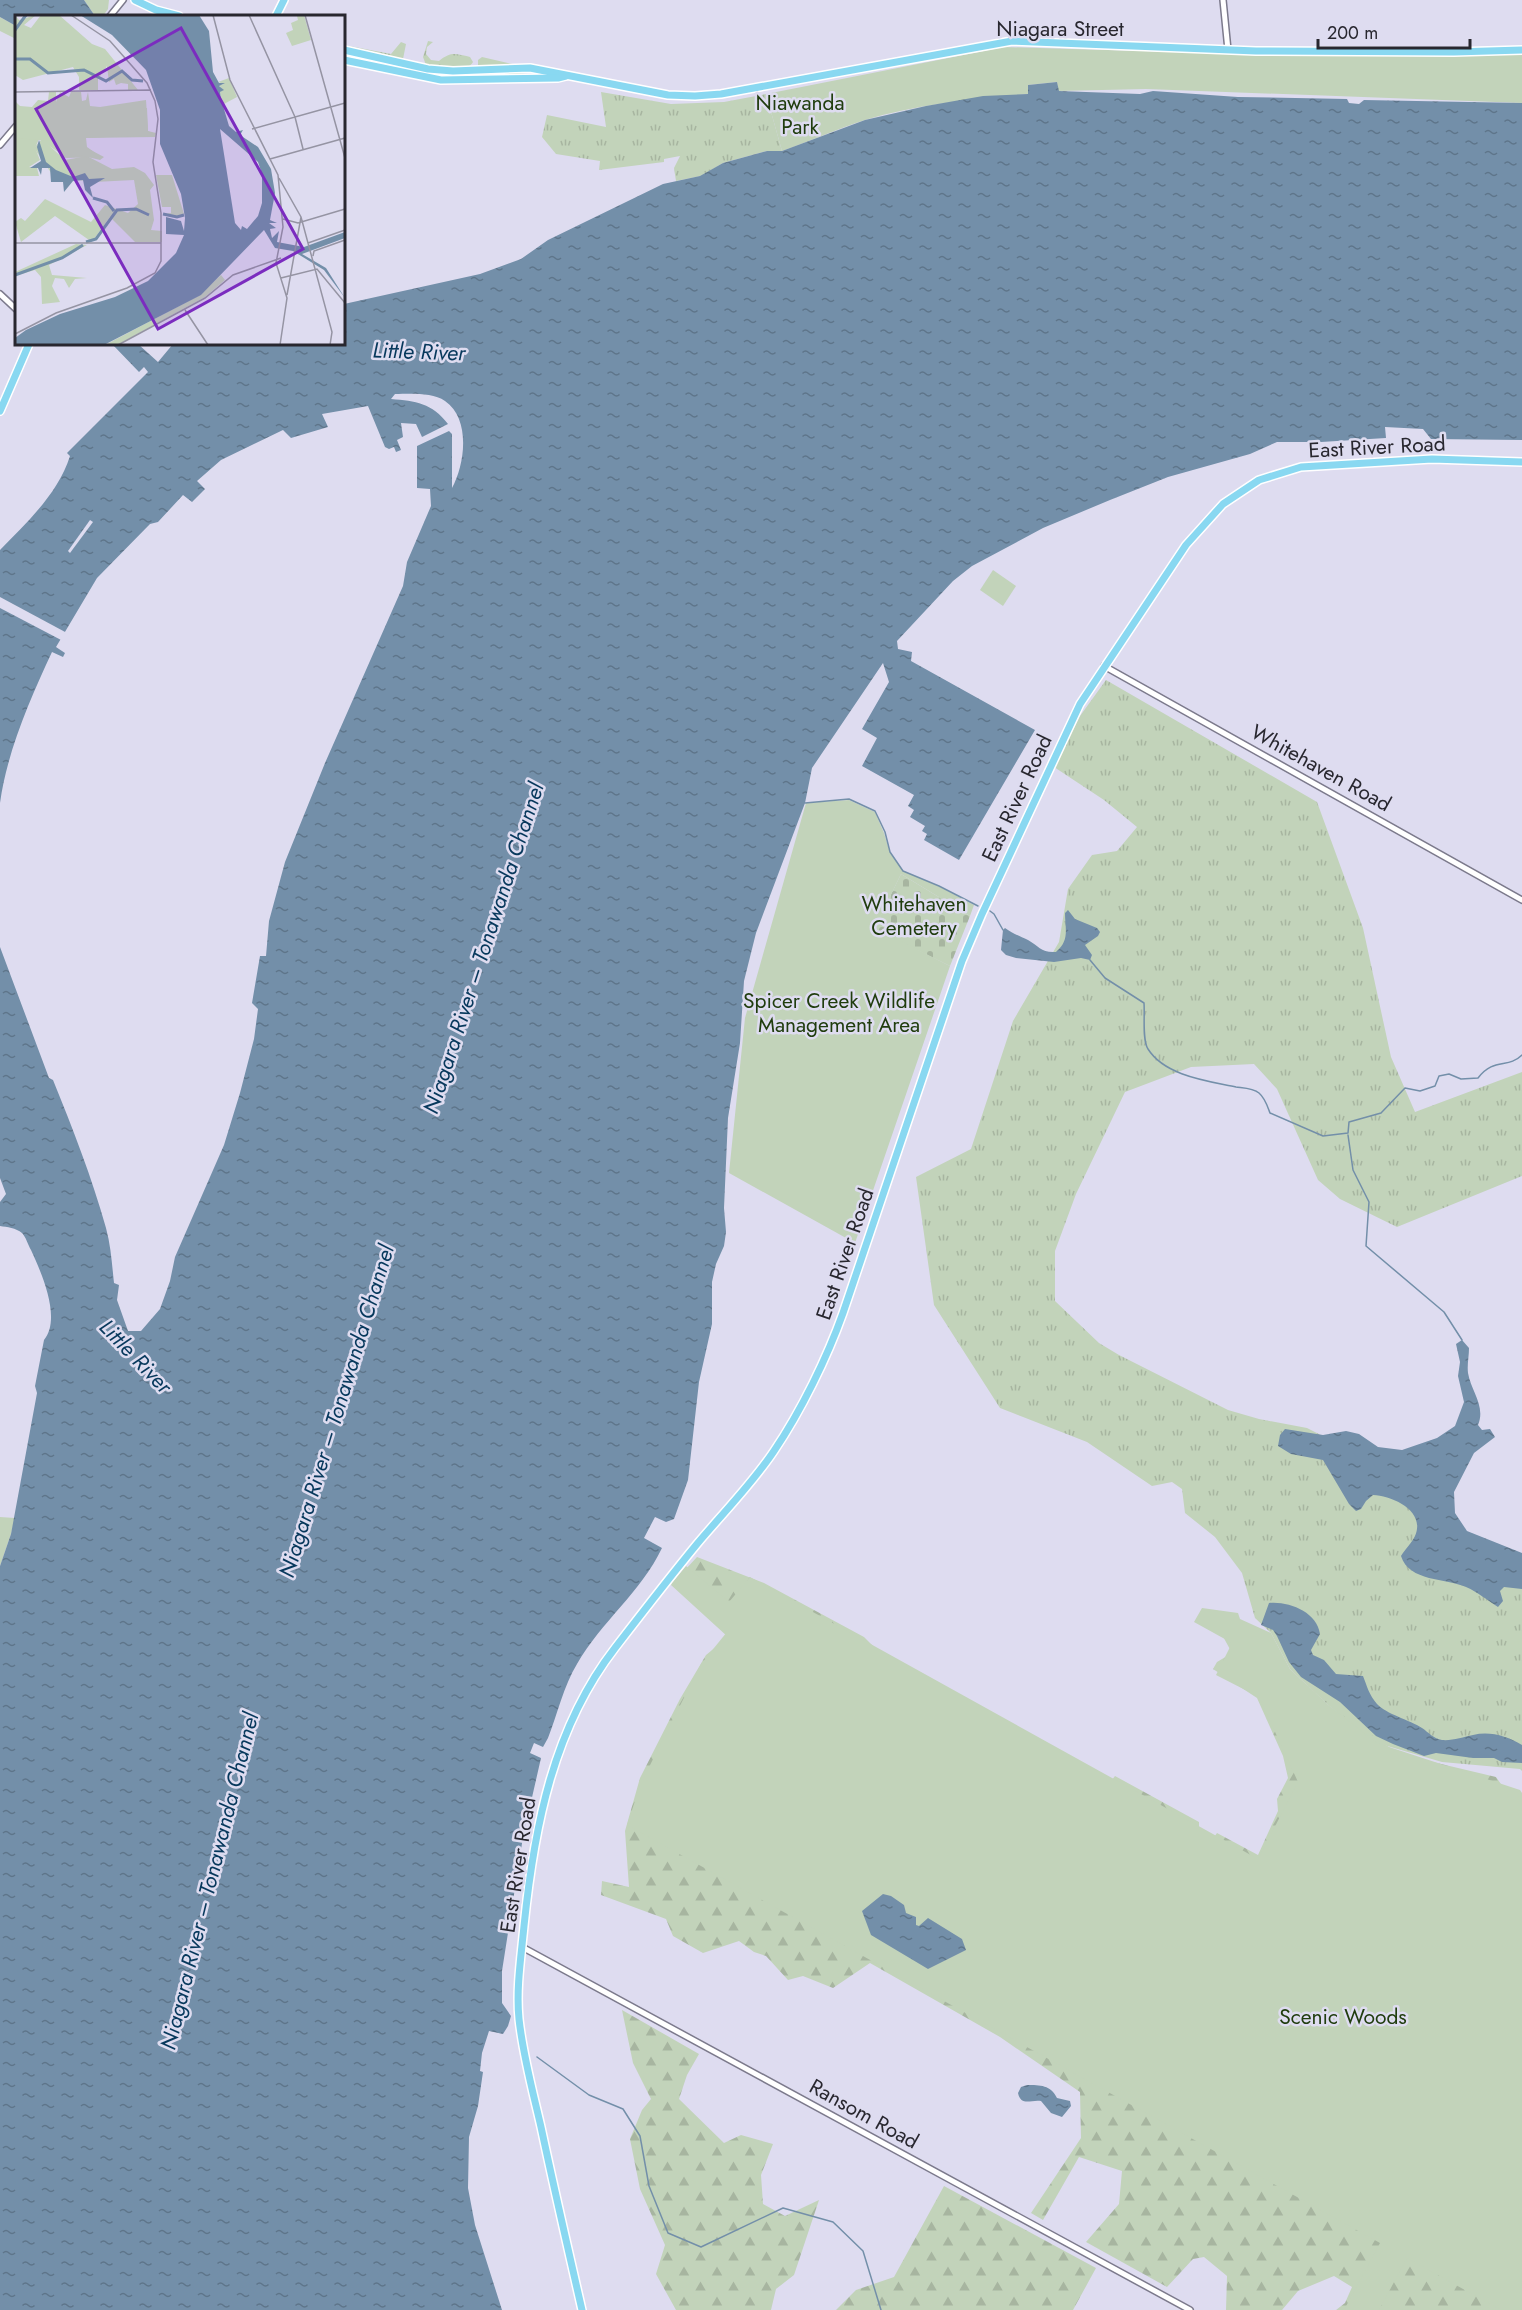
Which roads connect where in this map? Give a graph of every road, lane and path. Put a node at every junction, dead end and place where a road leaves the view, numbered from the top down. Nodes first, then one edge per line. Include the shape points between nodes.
1 (123, 0) edge
2 (135, 0) edge
3 (285, 0) edge
4 (1223, 0) edge
5 (111, 15) edge
6 (175, 15) edge
7 (277, 15) edge
8 (345, 50) edge
9 (1228, 50) junction
10 (1522, 50) edge
11 (345, 60) edge
12 (567, 76) junction
13 (15, 127) edge
14 (0, 145) edge
15 (0, 294) edge
16 (15, 308) edge
17 (29, 345) edge
18 (0, 411) edge
19 (1522, 462) edge
20 (1104, 666) junction
21 (1522, 900) edge
22 (522, 1947) junction
23 (582, 2310) edge
24 (1190, 2310) edge

1 - 5 street
2 - 6 main road
3 - 7 main road
4 - 9 street
8 - 12 main road, Niagara Street via 428,69 530,68
9 - 10 main road, Niagara Street
9 - 12 main road, Niagara Street via 1012,41 695,96
11 - 12 main road, Niagara Street via 441,80
13 - 14 street
15 - 16 street
17 - 18 main road
19 - 20 main road, East River Road via 1432,459 1328,464 1290,469 1259,480 1223,504 1203,524
20 - 21 street, Whitehaven Road
20 - 22 main road, East River Road via 1067,730 967,947 843,1313 822,1362 766,1463 615,1648 578,1704 542,1806
22 - 23 main road, East River Road via 519,2022
22 - 24 street, Ransom Road

